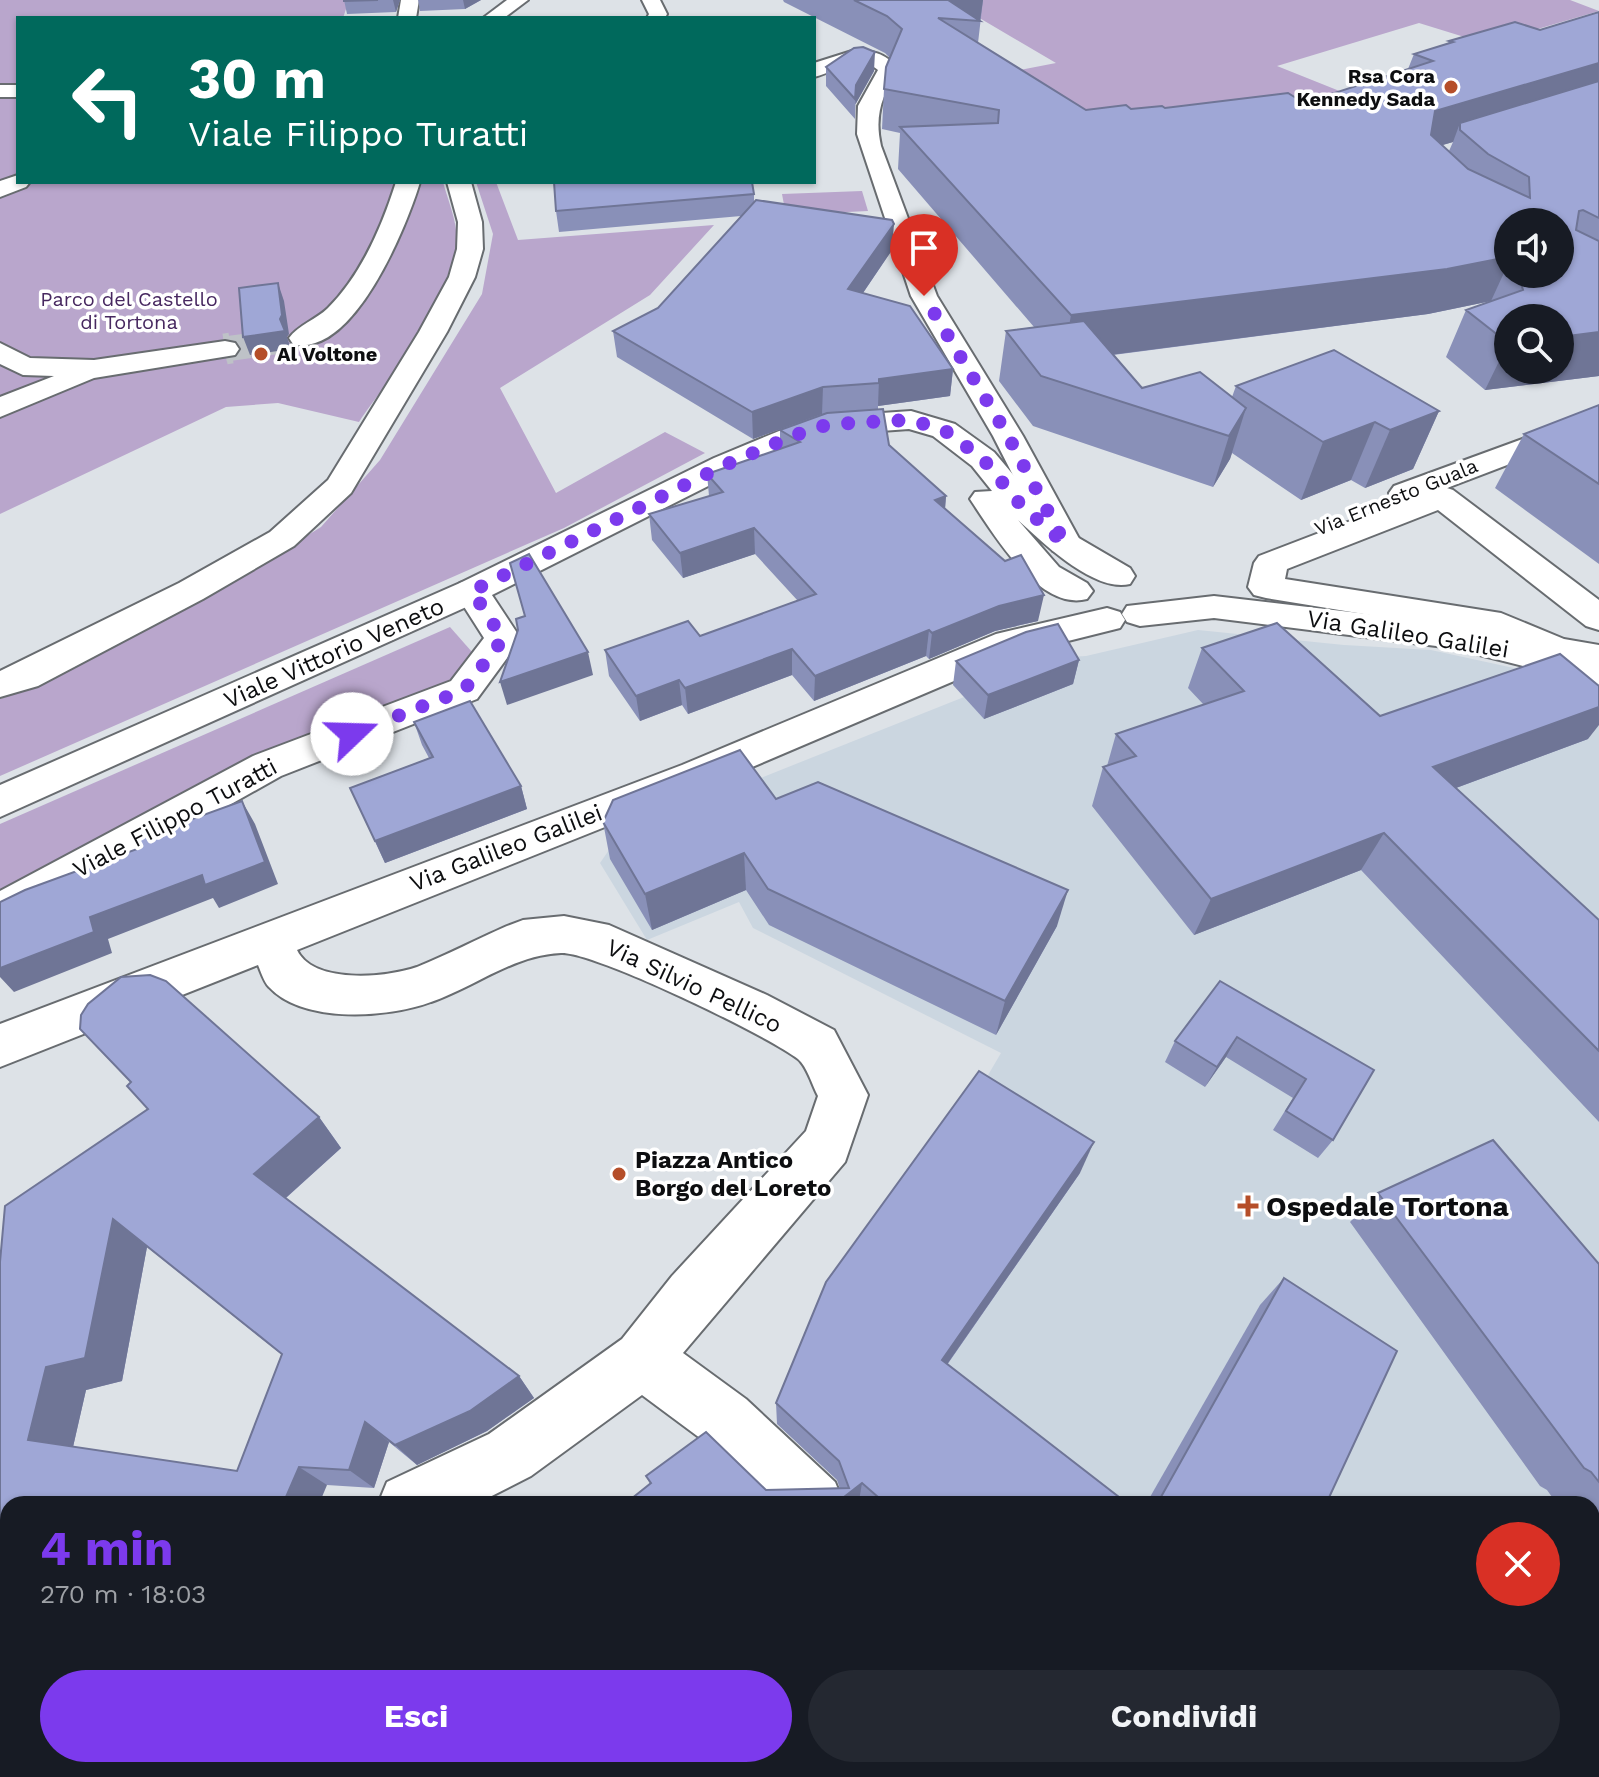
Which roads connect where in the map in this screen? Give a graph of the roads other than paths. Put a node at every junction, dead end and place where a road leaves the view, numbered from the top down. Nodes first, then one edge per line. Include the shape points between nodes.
1 (519, 0) edge
2 (495, 16) edge
3 (816, 70) edge
4 (407, 184) edge
5 (460, 184) edge
6 (303, 338) tunnel mouth
7 (225, 349) tunnel mouth
8 (12, 359) edge
9 (94, 369) junction
10 (0, 408) edge
11 (1599, 420) edge
12 (889, 421) junction
13 (1436, 480) junction
14 (1065, 544) junction
15 (472, 591) junction
16 (1075, 594) junction
17 (1126, 599) junction
18 (1599, 605) edge
19 (1229, 609) junction
20 (1599, 618) edge
21 (1009, 643) junction
22 (1599, 657) edge
23 (1599, 672) edge
24 (0, 684) edge
25 (0, 802) edge
26 (0, 912) edge
27 (270, 940) junction
28 (0, 1046) edge
29 (642, 1359) junction
30 (425, 1496) edge
31 (805, 1496) edge

1 - 2 street
3 - 14 street via 848,58 877,59 888,69 864,121 924,296
4 - 6 street via 381,248 342,311 320,332
5 - 24 street via 470,222 462,277 340,486 282,539 25,677
7 - 9 street
8 - 9 street
9 - 10 street
11 - 13 street, Via Ernesto Guala
12 - 14 street, Viale Vittorio Veneto via 927,424 965,444
12 - 15 street, Viale Vittorio Veneto via 823,426 795,435
12 - 16 street via 950,457 1025,552
13 - 18 street
13 - 19 street, Via Ernesto Guala via 1248,557 1240,565
14 - 17 street, Viale Vittorio Veneto
15 - 25 street, Viale Vittorio Veneto
15 - 26 street, Viale Filippo Turatti via 503,639 464,690 267,766
16 - 17 street via 1085,578 1106,574
16 - 21 street
17 - 19 street, Via Galileo Galilei
17 - 21 street
19 - 23 street, Via Galileo Galilei via 1452,636
20 - 22 street via 1442,497 1271,563 1266,587 1501,625 1556,650
21 - 27 street, Via Galileo Galilei via 696,775
27 - 28 street, Via Galileo Galilei
27 - 29 street, Via Silvio Pellico via 285,973 311,989 353,996 419,987 523,939 564,934 609,944 817,1045 843,1095 827,1145
29 - 30 street via 510,1455
29 - 31 street via 725,1420

